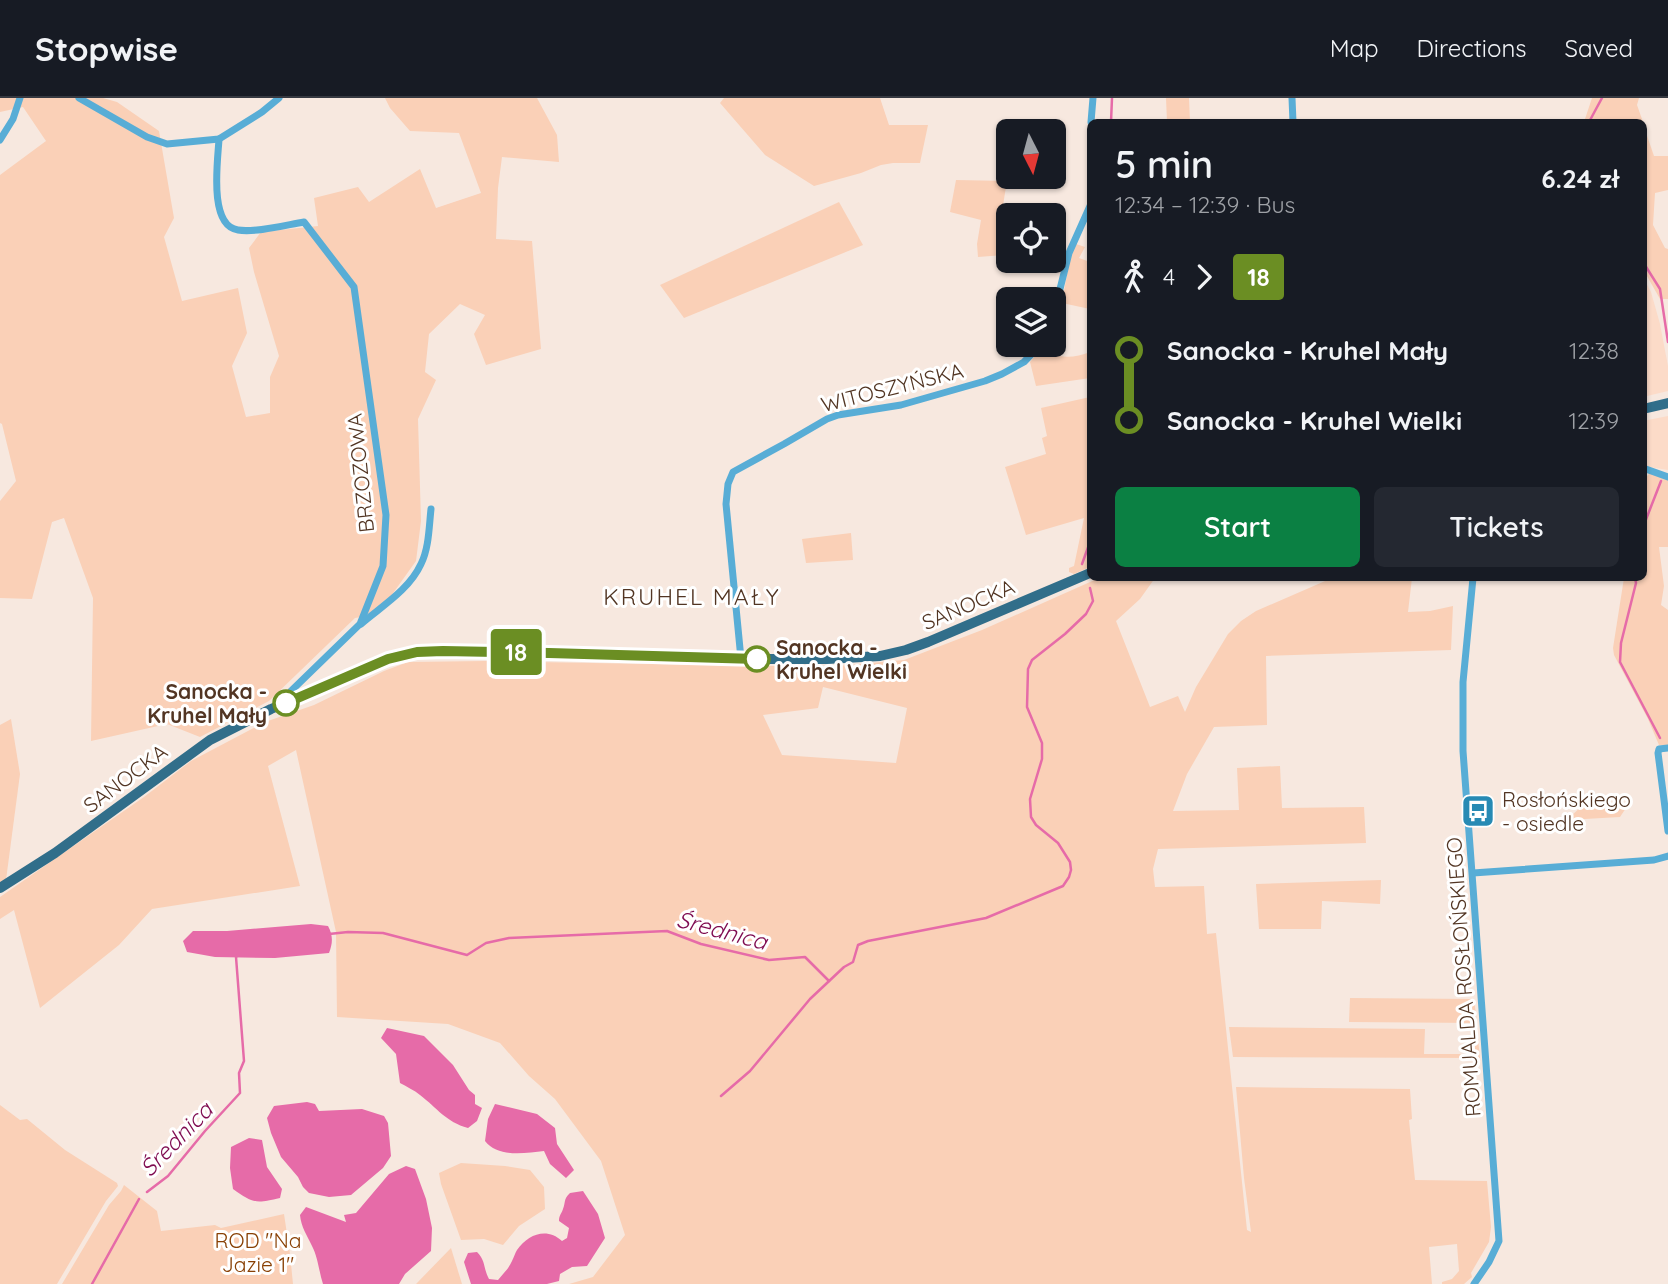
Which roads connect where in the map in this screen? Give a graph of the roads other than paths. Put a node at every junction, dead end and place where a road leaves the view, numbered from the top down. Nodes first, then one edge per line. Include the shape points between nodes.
1 (20, 98) edge
2 (79, 98) edge
3 (279, 98) edge
4 (1093, 98) edge
5 (1292, 98) edge
6 (1091, 119) edge
7 (1293, 119) edge
8 (219, 139) junction
9 (0, 141) edge
10 (1087, 213) edge
11 (1060, 287) edge
12 (1029, 357) edge
13 (1668, 403) edge
14 (1647, 408) edge
15 (1647, 469) edge
16 (1668, 477) edge
17 (431, 509) dead end
18 (1087, 574) edge
19 (1473, 581) edge
20 (360, 624) junction
21 (741, 659) junction
22 (286, 703) junction
23 (1668, 748) edge
24 (1668, 831) edge
25 (1668, 856) edge
26 (1473, 873) junction
27 (0, 888) edge
28 (1474, 1284) edge

1 - 9 street
2 - 8 street via 158,142
3 - 8 street
4 - 6 street
5 - 7 street
8 - 20 street, BRZOZOWA via 217,192 228,226 248,231 304,222 354,287 386,515 383,566
10 - 11 street
12 - 21 street, WITOSZYŃSKA via 985,381 901,405 827,419 733,472 726,504
13 - 14 main road
15 - 16 street
17 - 20 street via 421,565 406,587
18 - 21 main road, SANOCKA via 893,653 842,659
19 - 26 street, ROMUALDA ROSŁOŃSKIEGO via 1462,718
20 - 22 street, BRZOZOWA via 291,691
21 - 22 main road, SANOCKA via 417,652 388,659
22 - 27 main road, SANOCKA via 211,740
23 - 24 street via 1658,753
25 - 26 street
26 - 28 street, ROMUALDA ROSŁOŃSKIEGO via 1499,1241

